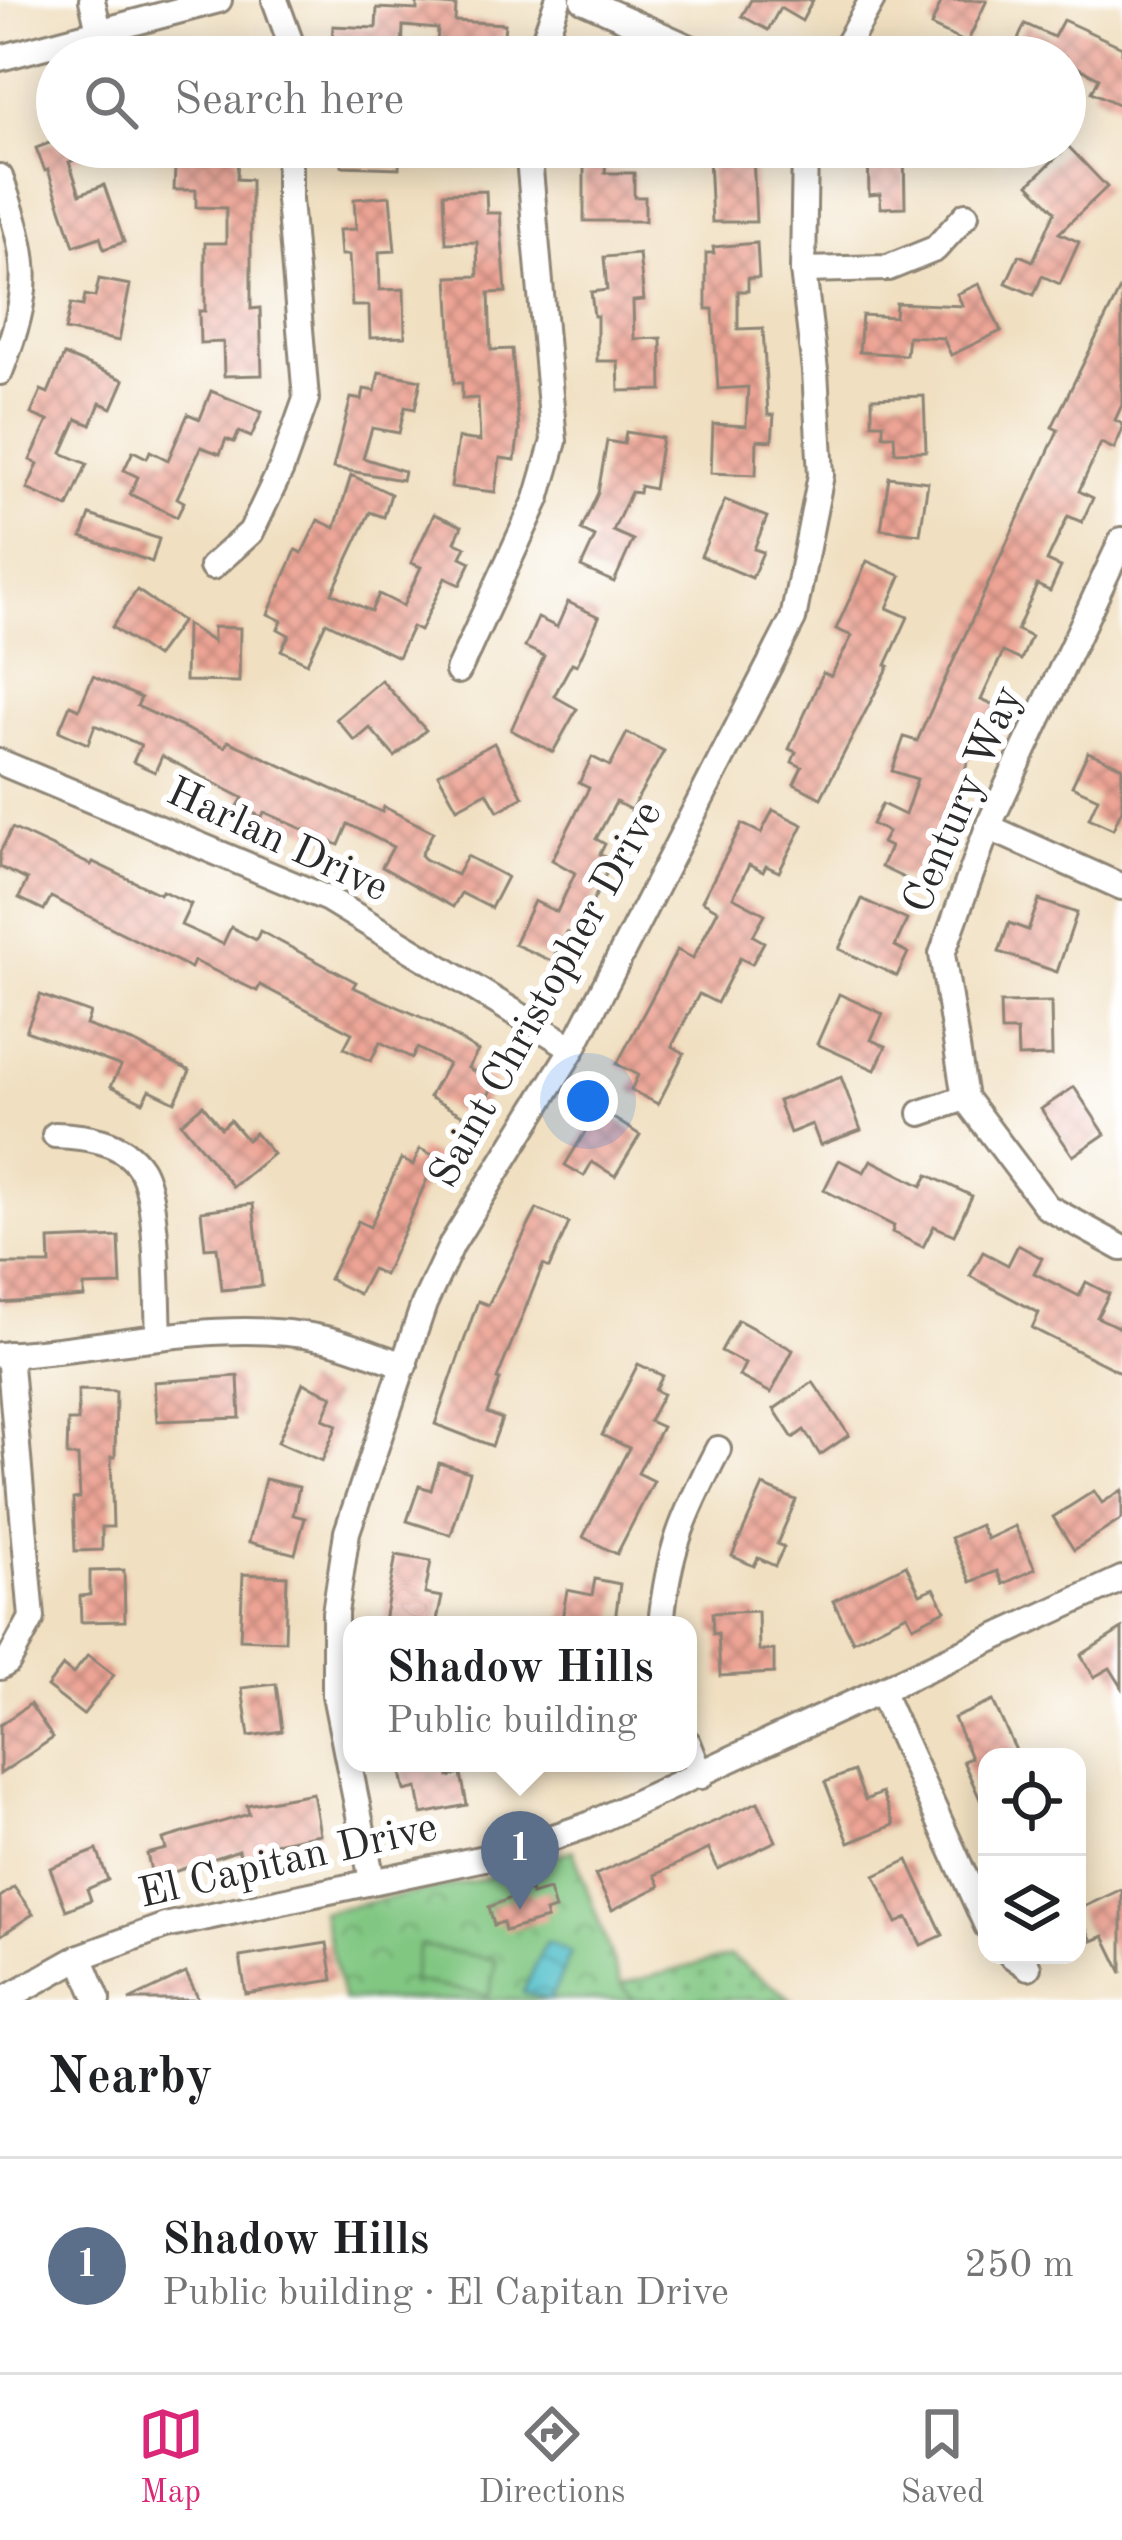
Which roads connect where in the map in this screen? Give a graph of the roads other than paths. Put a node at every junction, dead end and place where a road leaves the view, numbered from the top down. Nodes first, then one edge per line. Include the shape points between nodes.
1 (92, 0) edge
2 (219, 0) edge
3 (275, 0) edge
4 (558, 0) edge
5 (583, 0) edge
6 (872, 0) edge
7 (99, 31) junction
8 (81, 36) edge
9 (288, 36) edge
10 (545, 36) edge
11 (663, 36) edge
12 (852, 36) edge
13 (36, 48) edge
14 (0, 58) edge
15 (289, 168) edge
16 (530, 168) edge
17 (805, 168) edge
18 (0, 177) edge
19 (966, 214) dead end
20 (803, 270) junction
21 (0, 372) edge
22 (1122, 539) edge
23 (212, 567) dead end
24 (1112, 588) edge
25 (458, 671) dead end
26 (0, 762) edge
27 (988, 827) junction
28 (1122, 887) edge
29 (573, 1048) junction
30 (965, 1098) junction
31 (920, 1113) dead end
32 (55, 1135) dead end
33 (1122, 1248) edge
34 (159, 1337) junction
35 (5, 1354) edge
36 (405, 1365) junction
37 (718, 1449) dead end
38 (1122, 1579) edge
39 (663, 1616) edge
40 (0, 1666) edge
41 (881, 1692) junction
42 (343, 1735) edge
43 (697, 1766) edge
44 (350, 1772) edge
45 (701, 1776) junction
46 (372, 1880) junction
47 (978, 1906) edge
48 (80, 1957) junction
49 (3, 2000) edge
50 (98, 2000) edge

1 - 7 street
2 - 7 street
3 - 9 street
4 - 10 street
5 - 11 street
6 - 12 street
7 - 8 street
13 - 14 street
15 - 23 street via 306,399 250,532
16 - 25 street via 554,441
17 - 20 street, Saint Christopher Drive
18 - 21 street via 27,282
19 - 20 street via 935,249 888,268
20 - 29 street, Saint Christopher Drive via 821,475 793,619
22 - 24 street, Century Way
24 - 27 street, Century Way
26 - 29 street, Harlan Drive via 328,898
27 - 28 street
27 - 30 street, Century Way via 942,955
29 - 36 street, Saint Christopher Drive via 452,1244
30 - 31 street
30 - 33 street, Century Way via 1047,1208
32 - 34 street via 118,1147 140,1168 150,1196
34 - 35 street
34 - 36 street via 289,1334
35 - 40 street via 32,1618
36 - 42 street, Saint Christopher Drive via 346,1532 334,1613
37 - 39 street via 672,1552
38 - 41 street, El Capitan Drive
41 - 45 street, El Capitan Drive
41 - 47 street
43 - 45 street
44 - 46 street, Saint Christopher Drive
45 - 46 street, El Capitan Drive via 522,1848
46 - 48 street, El Capitan Drive via 165,1926
48 - 49 street, El Capitan Drive
48 - 50 street

